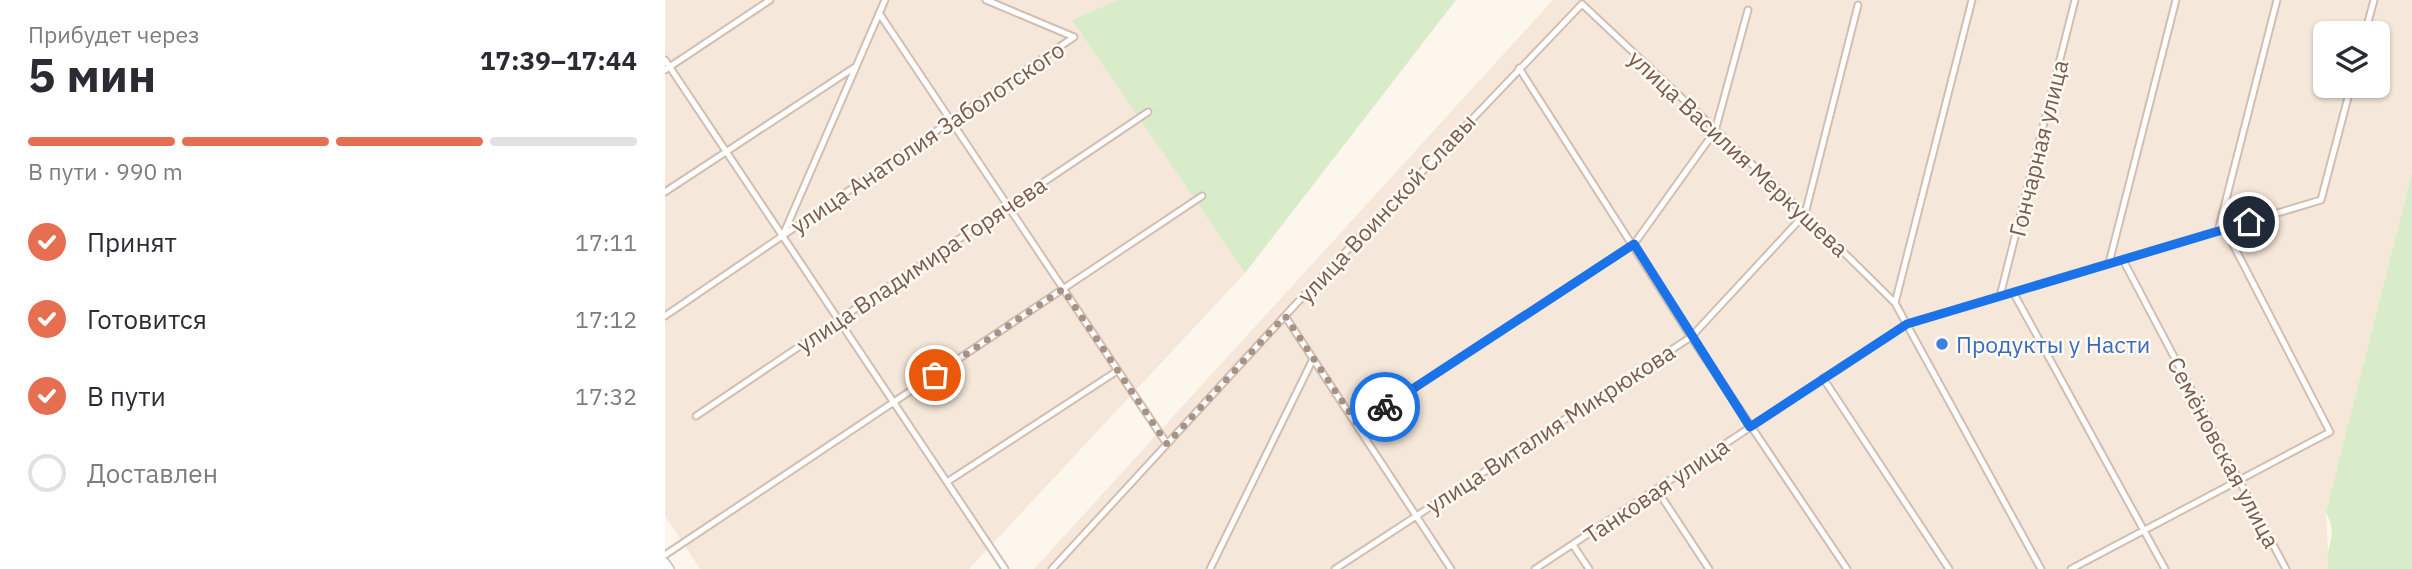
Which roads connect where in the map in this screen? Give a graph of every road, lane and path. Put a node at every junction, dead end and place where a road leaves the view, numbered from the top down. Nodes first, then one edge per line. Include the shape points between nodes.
1 (770, 0) edge
2 (885, 0) edge
3 (986, 0) edge
4 (1972, 0) edge
5 (2075, 0) edge
6 (2176, 0) edge
7 (2277, 0) edge
8 (2374, 0) edge
9 (1582, 4) joint
10 (1858, 5) dead end
11 (1748, 10) dead end
12 (879, 13) junction
13 (2368, 21) edge
14 (665, 60) edge
15 (856, 66) junction
16 (667, 68) edge
17 (1519, 68) junction
18 (2348, 98) edge
19 (1148, 112) dead end
20 (950, 120) junction
21 (1715, 131) junction
22 (725, 151) junction
23 (665, 192) edge
24 (1202, 196) dead end
25 (1008, 206) junction
26 (1805, 214) junction
27 (2222, 230) junction
28 (781, 238) junction
29 (1634, 244) junction
30 (2123, 260) junction
31 (2109, 263) junction
32 (1063, 289) junction
33 (2013, 292) junction
34 (2000, 296) junction
35 (1895, 303) junction
36 (665, 316) edge
37 (1285, 316) junction
38 (837, 319) junction
39 (1907, 324) junction
40 (1691, 338) junction
41 (1313, 359) junction
42 (1117, 371) junction
43 (1823, 378) junction
44 (893, 404) junction
45 (696, 416) dead end
46 (1358, 425) junction
47 (1750, 427) junction
48 (1167, 444) junction
49 (947, 482) junction
50 (2238, 482) junction
51 (1657, 490) junction
52 (1416, 515) junction
53 (2144, 532) junction
54 (1573, 545) junction
55 (665, 555) edge
56 (665, 562) edge
57 (670, 569) edge
58 (1005, 569) edge
59 (1052, 569) edge
60 (1210, 569) edge
61 (1335, 569) edge
62 (1451, 569) edge
63 (1535, 569) edge
64 (1589, 569) edge
65 (1709, 569) edge
66 (1847, 569) edge
67 (1949, 569) edge
68 (2041, 569) edge
69 (2071, 569) edge
70 (2165, 569) edge
71 (2287, 569) edge

1 - 16 street
2 - 12 street, улица Анатолия Заболотского
3 - 20 street, улица Анатолия Заболотского via 1073,37
4 - 35 street
5 - 34 street, Гончарная улица
6 - 31 street
7 - 27 street
8 - 13 street
9 - 17 street, улица Воинской Славы
9 - 21 street, улица Василия Меркушева
10 - 26 street, улица Виталия Микрюкова
11 - 21 street
12 - 15 street, улица Анатолия Заболотского
12 - 20 street
14 - 16 street
15 - 22 street
15 - 28 street, улица Анатолия Заболотского
16 - 22 street
17 - 29 street
17 - 37 street, улица Воинской Славы
18 - 27 street, Танковая улица via 2321,200
19 - 25 street, улица Владимира Горячева
20 - 25 street
20 - 28 street, улица Анатолия Заболотского
21 - 26 street, улица Василия Меркушева
21 - 29 street
22 - 23 street
22 - 28 street
24 - 32 street
25 - 32 street
25 - 38 street, улица Владимира Горячева
26 - 35 street, улица Василия Меркушева
26 - 40 street, улица Виталия Микрюкова
27 - 30 street, Танковая улица
27 - 50 street via 2330,432
28 - 36 street, улица Анатолия Заболотского
28 - 38 street
29 - 40 street
29 - 46 street
30 - 31 street, Танковая улица
30 - 50 street, Семёновская улица
31 - 33 street, Танковая улица
32 - 42 street
32 - 44 street
33 - 34 street, Танковая улица
33 - 53 street
34 - 39 street, Танковая улица
35 - 39 street, улица Василия Меркушева
37 - 41 street
37 - 48 street, улица Воинской Славы
38 - 44 street
38 - 45 street, улица Владимира Горячева
39 - 43 street, Танковая улица
39 - 68 street, улица Василия Меркушева
40 - 47 street
40 - 52 street, улица Виталия Микрюкова
41 - 46 street
41 - 60 street
42 - 48 street
42 - 49 street
43 - 47 street, Танковая улица
43 - 67 street
44 - 49 street
44 - 55 street
46 - 52 street
47 - 51 street, Танковая улица
47 - 66 street
48 - 59 street, улица Воинской Славы
49 - 58 street
50 - 53 street
50 - 71 street, Семёновская улица
51 - 54 street, Танковая улица
51 - 65 street
52 - 61 street, улица Виталия Микрюкова
52 - 62 street
53 - 69 street
53 - 70 street
54 - 63 street, Танковая улица
54 - 64 street
56 - 57 street

